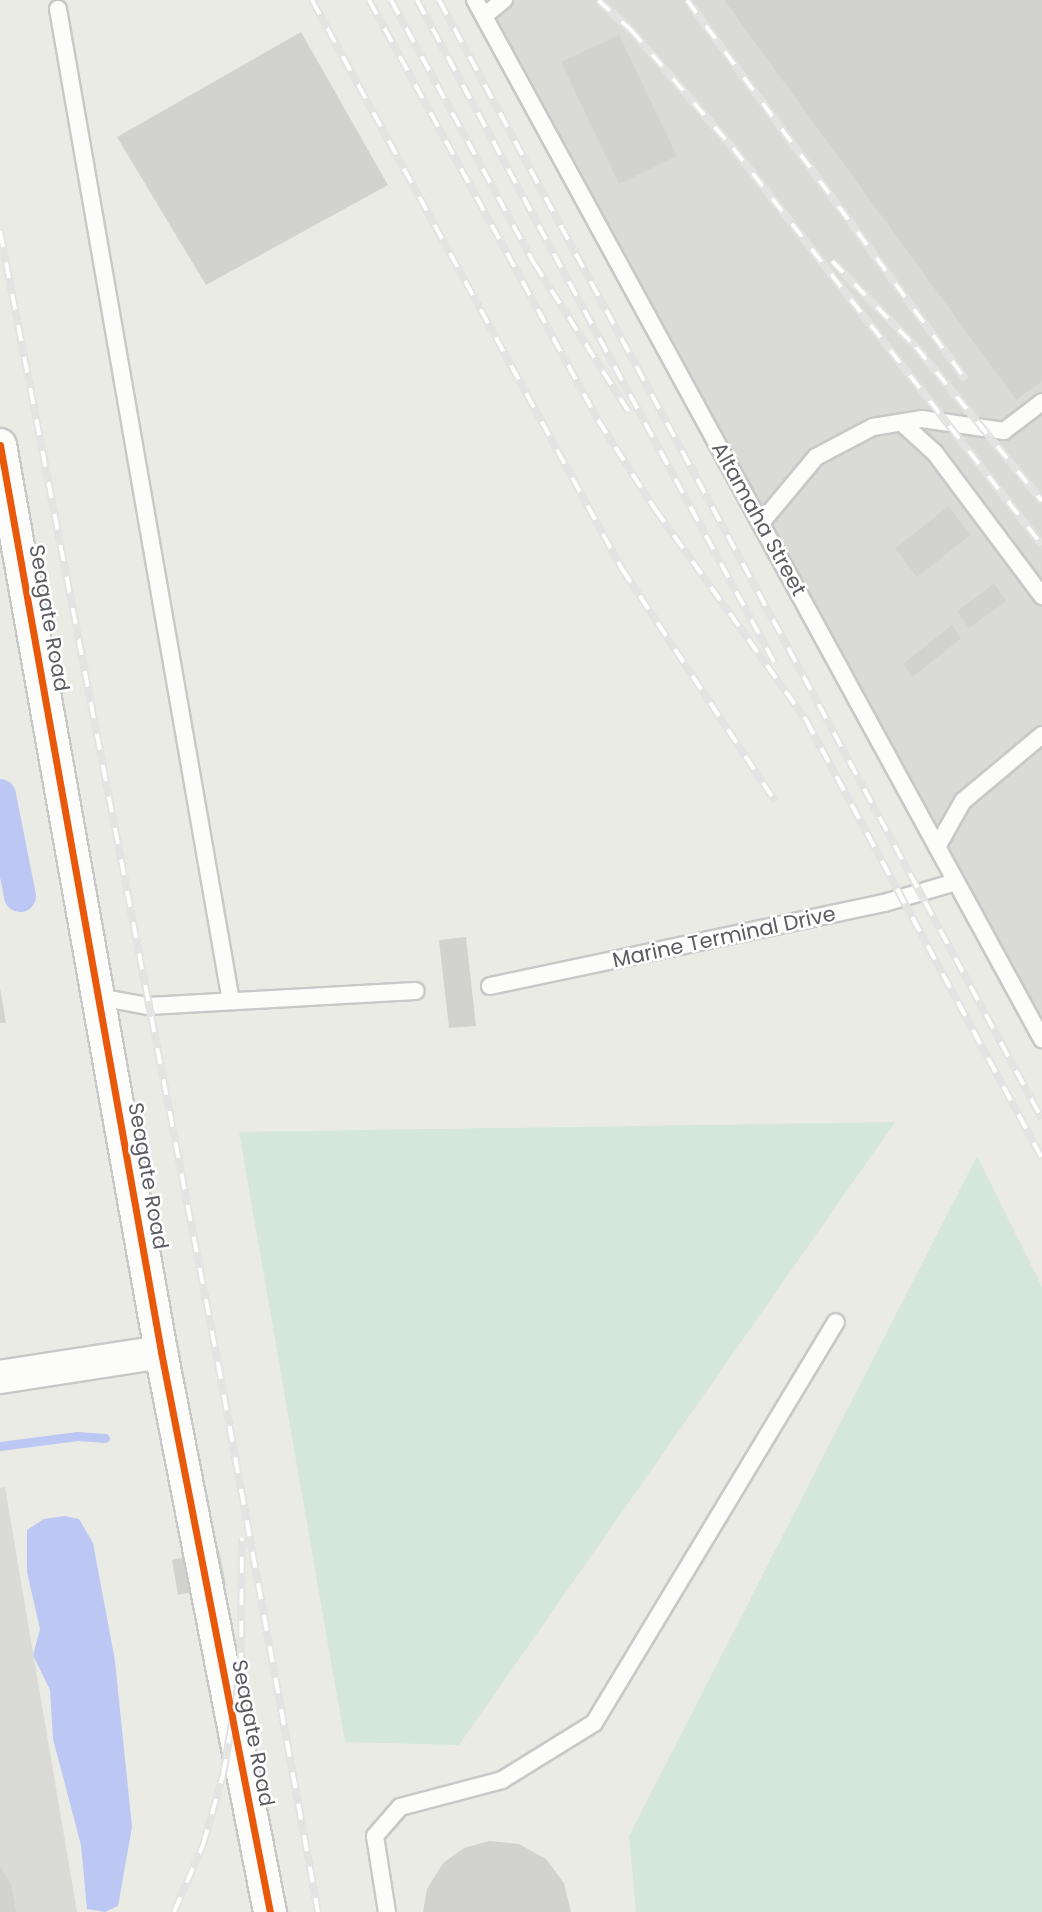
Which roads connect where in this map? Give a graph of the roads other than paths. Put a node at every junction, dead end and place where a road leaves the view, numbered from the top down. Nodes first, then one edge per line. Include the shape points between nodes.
1 (475, 0) edge
2 (504, 0) edge
3 (58, 9) dead end
4 (484, 16) junction
5 (1042, 402) edge
6 (902, 424) junction
7 (0, 445) edge
8 (761, 523) junction
9 (1042, 596) edge
10 (1042, 735) edge
11 (937, 847) junction
12 (956, 882) junction
13 (490, 986) dead end
14 (416, 991) dead end
15 (99, 997) junction
16 (231, 1001) junction
17 (1042, 1039) edge
18 (836, 1322) dead end
19 (161, 1352) junction
20 (0, 1377) edge
21 (270, 1912) edge
22 (387, 1912) edge

1 - 4 lane, Altamaha Street
2 - 4 lane
3 - 16 lane
4 - 8 lane, Altamaha Street
5 - 6 lane via 1004,430 922,419
6 - 8 lane via 873,427 816,457
6 - 9 lane via 935,453
7 - 15 street, Seagate Road
8 - 11 lane, Altamaha Street
10 - 11 lane via 963,801
11 - 12 lane, Altamaha Street
12 - 13 lane, Marine Terminal Drive via 884,903
12 - 17 lane, Altamaha Street
14 - 16 lane
15 - 16 lane via 148,1006
15 - 19 street, Seagate Road
18 - 22 lane via 594,1723 502,1780 401,1808 375,1836
19 - 20 street
19 - 21 street, Seagate Road

